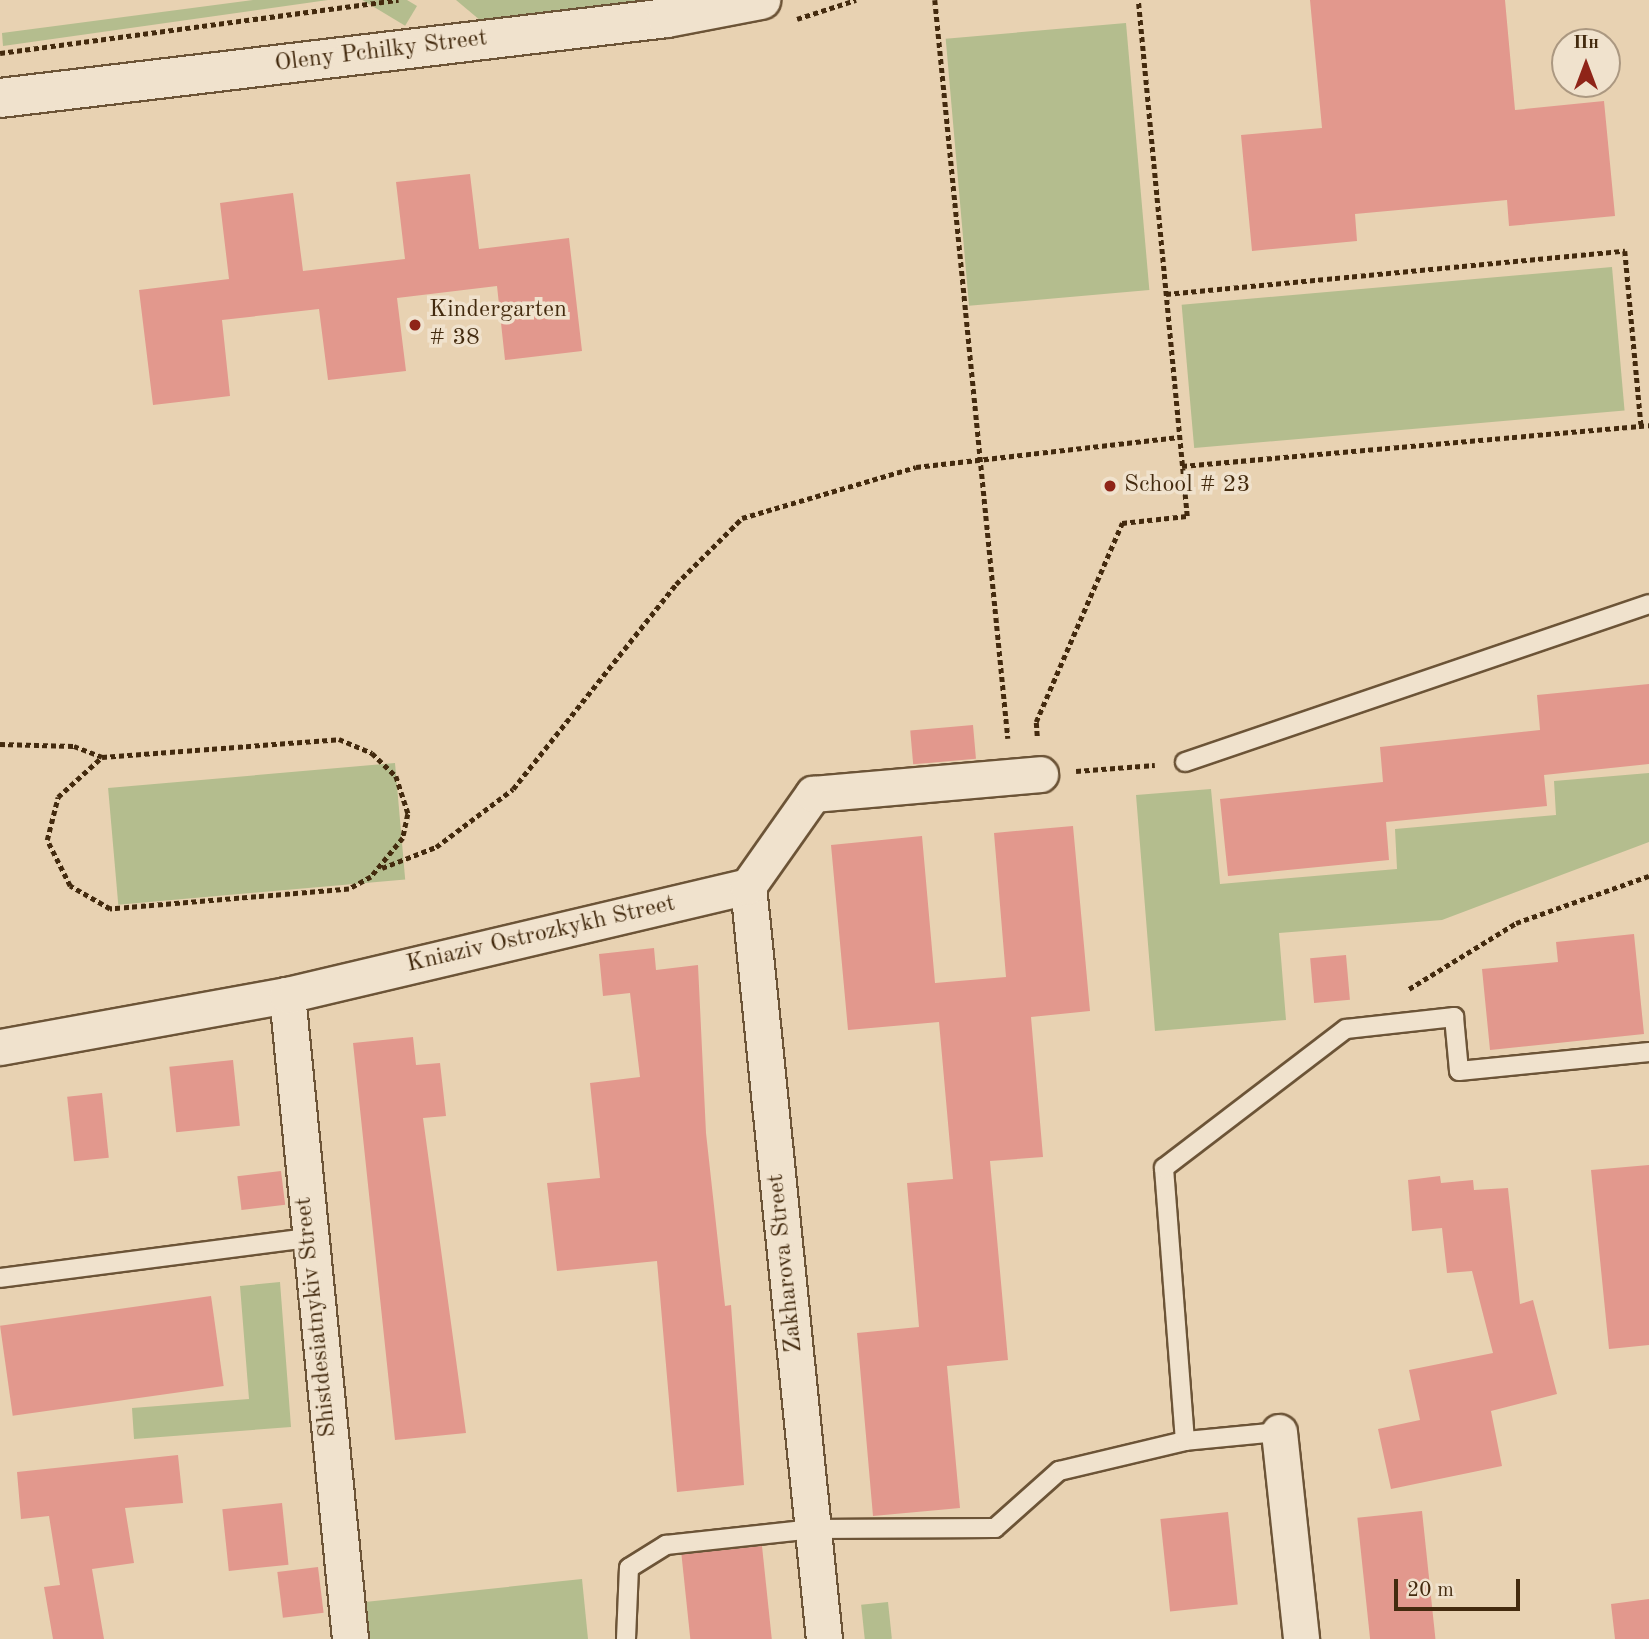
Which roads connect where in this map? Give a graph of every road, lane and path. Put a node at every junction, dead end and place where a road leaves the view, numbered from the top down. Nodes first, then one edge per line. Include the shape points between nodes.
1 (398, 0) edge
2 (761, 0) edge
3 (935, 0) edge
4 (1138, 0) edge
5 (0, 53) edge
6 (0, 98) edge
7 (1166, 294) junction
8 (1641, 424) junction
9 (1649, 425) edge
10 (1179, 437) junction
11 (980, 456) junction
12 (1182, 466) junction
13 (1649, 604) edge
14 (0, 744) edge
15 (102, 757) junction
16 (1185, 762) dead end
17 (1026, 776) junction
18 (378, 870) junction
19 (1649, 876) edge
20 (748, 886) junction
21 (1402, 993) dead end
22 (288, 995) junction
23 (0, 1047) edge
24 (1649, 1052) edge
25 (308, 1238) junction
26 (0, 1278) edge
27 (1279, 1432) joint
28 (1185, 1441) junction
29 (813, 1529) junction
30 (350, 1639) edge
31 (626, 1639) edge
32 (824, 1639) edge
33 (1301, 1639) edge

1 - 5 path
2 - 6 street, Oleny Pchilky Street via 667,18
3 - 11 path
4 - 7 path
7 - 8 path via 1625,251
7 - 10 path
8 - 9 path
8 - 12 path
10 - 11 path
10 - 12 path
11 - 17 path
11 - 18 path via 820,491 742,518 676,584 513,789 436,847
12 - 17 path via 1186,516 1122,523 1036,722
13 - 16 lane
14 - 15 path via 74,746
15 - 18 path via 339,739 372,753 396,776 408,814 403,838
15 - 18 path via 58,797 47,840 57,868 88,900 110,909 349,889
17 - 20 street via 813,794
19 - 21 path via 1516,923
20 - 22 street, Kniaziv Ostrozkykh Street
20 - 29 street, Zakharova Street
22 - 23 street, Kniaziv Ostrozkykh Street
22 - 25 street, Shistdesiatnykiv Street
24 - 28 lane via 1459,1071 1454,1017 1346,1029 1164,1168
25 - 26 lane
25 - 30 street, Shistdesiatnykiv Street
27 - 28 lane
27 - 33 street
28 - 29 lane via 1059,1471 995,1528
29 - 31 lane via 666,1545 629,1568
29 - 32 street, Zakharova Street

